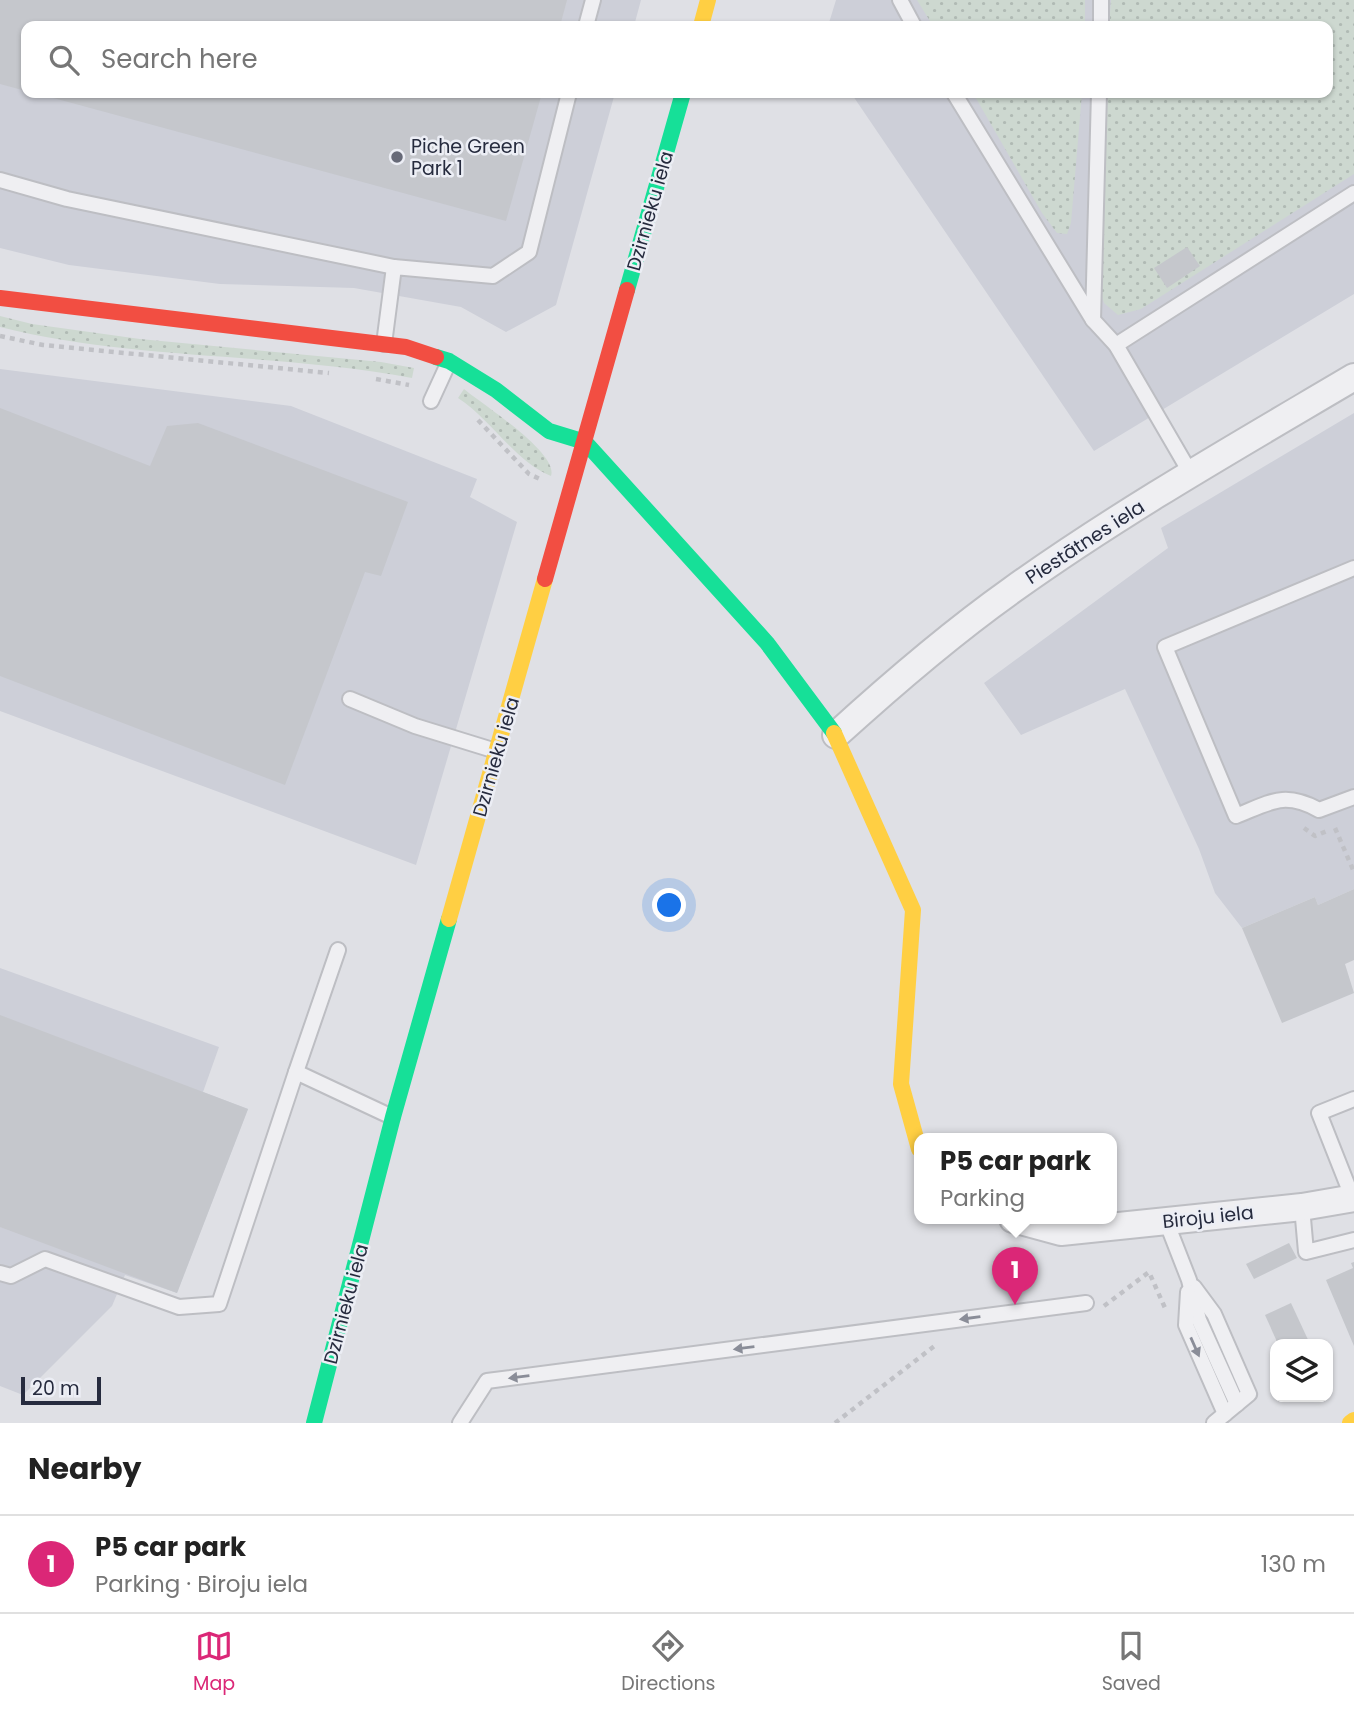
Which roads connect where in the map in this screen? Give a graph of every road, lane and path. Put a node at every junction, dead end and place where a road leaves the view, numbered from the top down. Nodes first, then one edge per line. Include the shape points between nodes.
1 (593, 0) edge
2 (708, 0) edge
3 (900, 0) edge
4 (1101, 0) edge
5 (587, 21) edge
6 (702, 21) edge
7 (911, 21) edge
8 (1101, 21) edge
9 (568, 98) edge
10 (682, 98) edge
11 (957, 98) edge
12 (1099, 98) edge
13 (0, 180) edge
14 (1354, 193) edge
15 (394, 267) junction
16 (0, 298) edge
17 (1093, 320) junction
18 (0, 336) edge
19 (1116, 345) junction
20 (384, 346) junction
21 (449, 361) junction
22 (340, 374) dead end
23 (367, 377) dead end
24 (1354, 377) edge
25 (433, 397) joint
26 (475, 417) dead end
27 (585, 442) junction
28 (1191, 474) junction
29 (543, 480) dead end
30 (1354, 568) edge
31 (350, 699) dead end
32 (836, 735) junction
33 (498, 751) junction
34 (1354, 797) edge
35 (1335, 828) dead end
36 (1354, 872) edge
37 (338, 950) dead end
38 (296, 1072) junction
39 (1354, 1099) edge
40 (393, 1117) junction
41 (915, 1133) edge
42 (1353, 1198) edge
43 (1302, 1208) junction
44 (1166, 1221) junction
45 (1031, 1224) edge
46 (1354, 1240) edge
47 (0, 1273) edge
48 (1189, 1280) junction
49 (1086, 1303) dead end
50 (938, 1343) dead end
51 (1237, 1404) junction
52 (1219, 1418) edge
53 (314, 1423) edge
54 (460, 1423) edge
55 (835, 1423) edge

1 - 5 lane
2 - 6 street
3 - 7 lane
4 - 8 lane
9 - 15 lane via 529,251 493,276
10 - 27 street, Dzirnieku iela
11 - 17 lane
12 - 17 lane
13 - 15 lane via 67,199
14 - 19 lane
15 - 20 lane
16 - 20 street
17 - 19 lane
18 - 22 path via 43,345
19 - 28 lane
20 - 21 street via 406,347
21 - 25 lane
21 - 27 street via 549,431
23 - 25 path via 421,387
24 - 28 street, Piestātnes iela
26 - 29 path via 530,474
27 - 32 street via 767,643
27 - 33 street, Dzirnieku iela
28 - 32 street, Piestātnes iela via 1011,590
30 - 34 lane via 1165,647 1236,816 1276,799 1300,800 1320,810
31 - 33 lane via 415,726
32 - 41 street via 913,910 901,1084
33 - 40 street, Dzirnieku iela
35 - 36 path
37 - 38 lane
38 - 40 lane
38 - 47 lane via 219,1304 178,1307 45,1259 10,1276
39 - 42 lane via 1319,1113
40 - 53 street, Dzirnieku iela
42 - 43 street, Biroju iela
43 - 44 street, Biroju iela
43 - 46 lane via 1306,1252
44 - 45 street, Biroju iela via 1061,1232
44 - 48 lane
48 - 51 lane via 1199,1320
48 - 51 lane via 1214,1314 1249,1394
48 -> 52 lane via 1186,1325
49 -> 54 lane via 487,1381
50 - 55 path
51 - 52 lane

